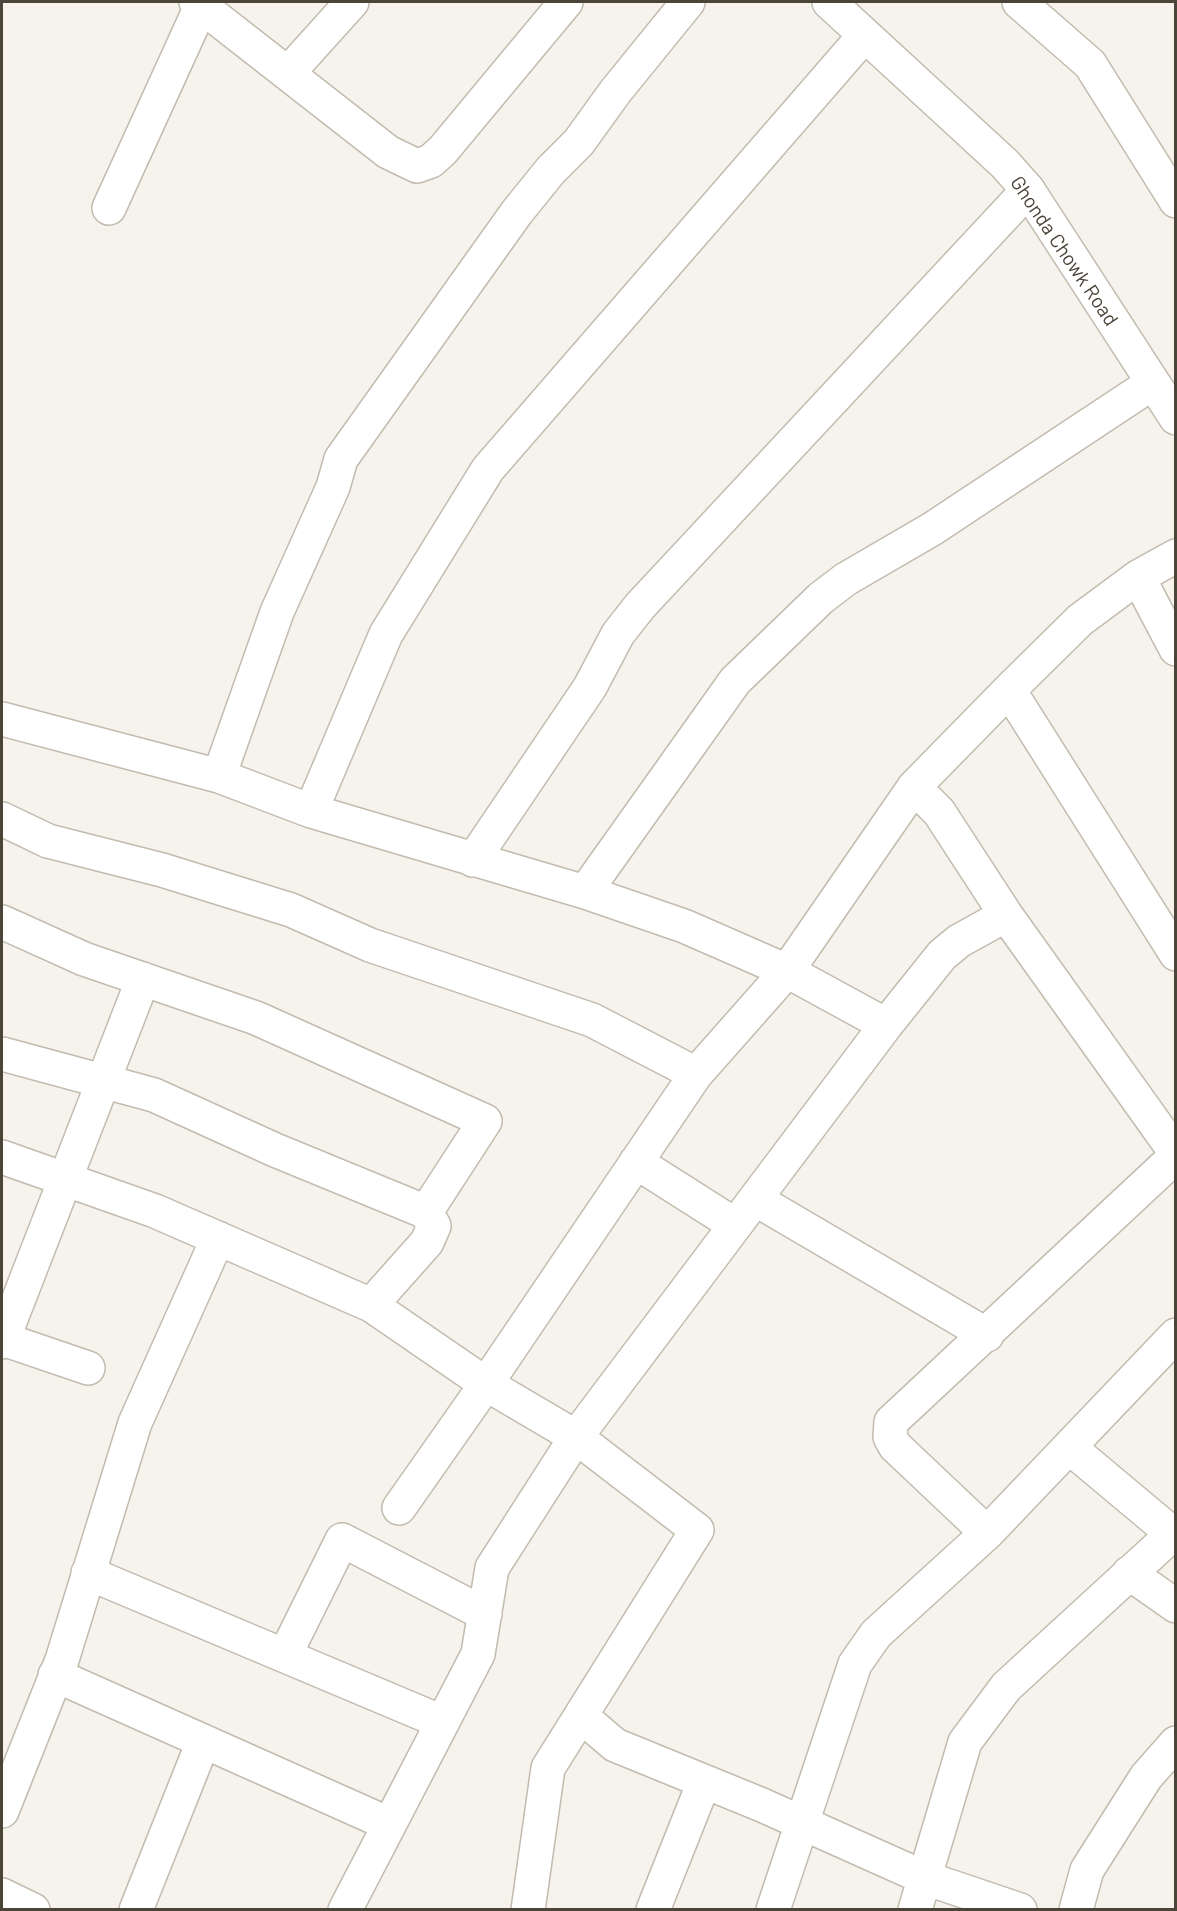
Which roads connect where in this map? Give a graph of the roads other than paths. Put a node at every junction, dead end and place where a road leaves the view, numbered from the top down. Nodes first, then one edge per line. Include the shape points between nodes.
1 (352, 2) edge
2 (566, 2) edge
3 (688, 2) edge
4 (829, 2) edge
5 (1019, 2) edge
6 (200, 3) edge
7 (864, 36) junction
8 (288, 73) junction
9 (1028, 190) junction
10 (1176, 201) edge
11 (109, 208) dead end
12 (1151, 384) junction
13 (1176, 417) edge
14 (1176, 556) edge
15 (1138, 577) junction
16 (1176, 649) edge
17 (1009, 690) junction
18 (2, 719) edge
19 (219, 776) junction
20 (914, 787) junction
21 (311, 811) junction
22 (2, 819) edge
23 (473, 860) junction
24 (585, 892) junction
25 (1006, 915) junction
26 (2, 922) edge
27 (1176, 954) edge
28 (787, 971) junction
29 (143, 979) junction
30 (886, 1024) junction
31 (2, 1054) edge
32 (696, 1074) junction
33 (103, 1081) junction
34 (1176, 1155) edge
35 (2, 1157) edge
36 (636, 1162) junction
37 (64, 1179) junction
38 (755, 1199) junction
39 (426, 1212) junction
40 (735, 1225) junction
41 (218, 1238) junction
42 (371, 1305) junction
43 (987, 1335) junction
44 (1176, 1335) edge
45 (2, 1340) edge
46 (88, 1368) dead end
47 (486, 1384) junction
48 (576, 1437) junction
49 (1069, 1447) junction
50 (399, 1508) dead end
51 (1174, 1532) edge
52 (987, 1533) junction
53 (88, 1573) junction
54 (1129, 1573) junction
55 (1176, 1606) edge
56 (485, 1614) junction
57 (285, 1655) junction
58 (55, 1676) junction
59 (582, 1716) junction
60 (442, 1722) junction
61 (203, 1742) junction
62 (1176, 1743) edge
63 (704, 1782) junction
64 (2, 1811) edge
65 (389, 1824) junction
66 (802, 1824) junction
67 (925, 1878) junction
68 (2, 1895) edge
69 (33, 1910) edge
70 (136, 1910) edge
71 (345, 1910) edge
72 (528, 1910) edge
73 (653, 1910) edge
74 (773, 1910) edge
75 (915, 1910) edge
76 (1020, 1910) edge
77 (1076, 1910) edge

1 - 8 street
2 - 8 street via 443,150 431,161 417,166 388,152
3 - 19 street via 579,142 517,212 341,459 328,498 277,612
4 - 7 street, Ghonda Chowk Road
5 - 10 street via 1090,64
6 - 8 street
6 - 11 street
7 - 9 street, Ghonda Chowk Road via 1005,164
7 - 21 street via 488,469 386,634
9 - 12 street, Ghonda Chowk Road
9 - 23 street via 640,606 618,634 590,687
12 - 13 street, Ghonda Chowk Road
12 - 24 street via 932,530 820,598 735,681
14 - 15 street
15 - 16 street
15 - 17 street via 1080,620
17 - 20 street
17 - 27 street
18 - 19 street
19 - 21 street
20 - 25 street via 939,812
20 - 28 street
21 - 23 street
22 - 32 street via 48,841 162,870 291,910 370,945 592,1020
23 - 24 street
24 - 28 street via 684,926
25 - 30 street via 942,955
25 - 34 street
26 - 29 street via 84,959
28 - 30 street
28 - 32 street
29 - 33 street
29 - 39 street via 256,1018 485,1121
30 - 38 street
31 - 33 street
32 - 36 street
33 - 37 street
33 - 39 street via 154,1095
34 - 43 street
35 - 37 street
36 - 40 street
36 - 47 street
37 - 41 street
37 - 45 street
38 - 40 street
38 - 43 street
39 - 42 street via 434,1226 427,1242
40 - 48 street
41 - 42 street
41 - 53 street via 135,1423
42 - 47 street
43 - 52 street via 891,1422 890,1437 894,1446
44 - 49 street
45 - 46 street
47 - 48 street
47 - 50 street
48 - 56 street via 492,1568
48 - 59 street via 697,1530
49 - 51 street
49 - 52 street
51 - 54 street
52 - 66 street via 876,1634 855,1664
53 - 57 street
53 - 58 street
54 - 55 street
54 - 67 street via 1006,1687 965,1742
56 - 57 street via 342,1540
56 - 60 street via 478,1654
57 - 60 street
58 - 61 street
58 - 64 street
59 - 63 street via 615,1745
59 - 72 street via 548,1768
60 - 65 street
61 - 65 street
61 - 70 street
62 - 77 street via 1146,1777 1087,1870
63 - 66 street
63 - 73 street
65 - 71 street
66 - 67 street
66 - 74 street
67 - 75 street
67 - 76 street
68 - 69 street

